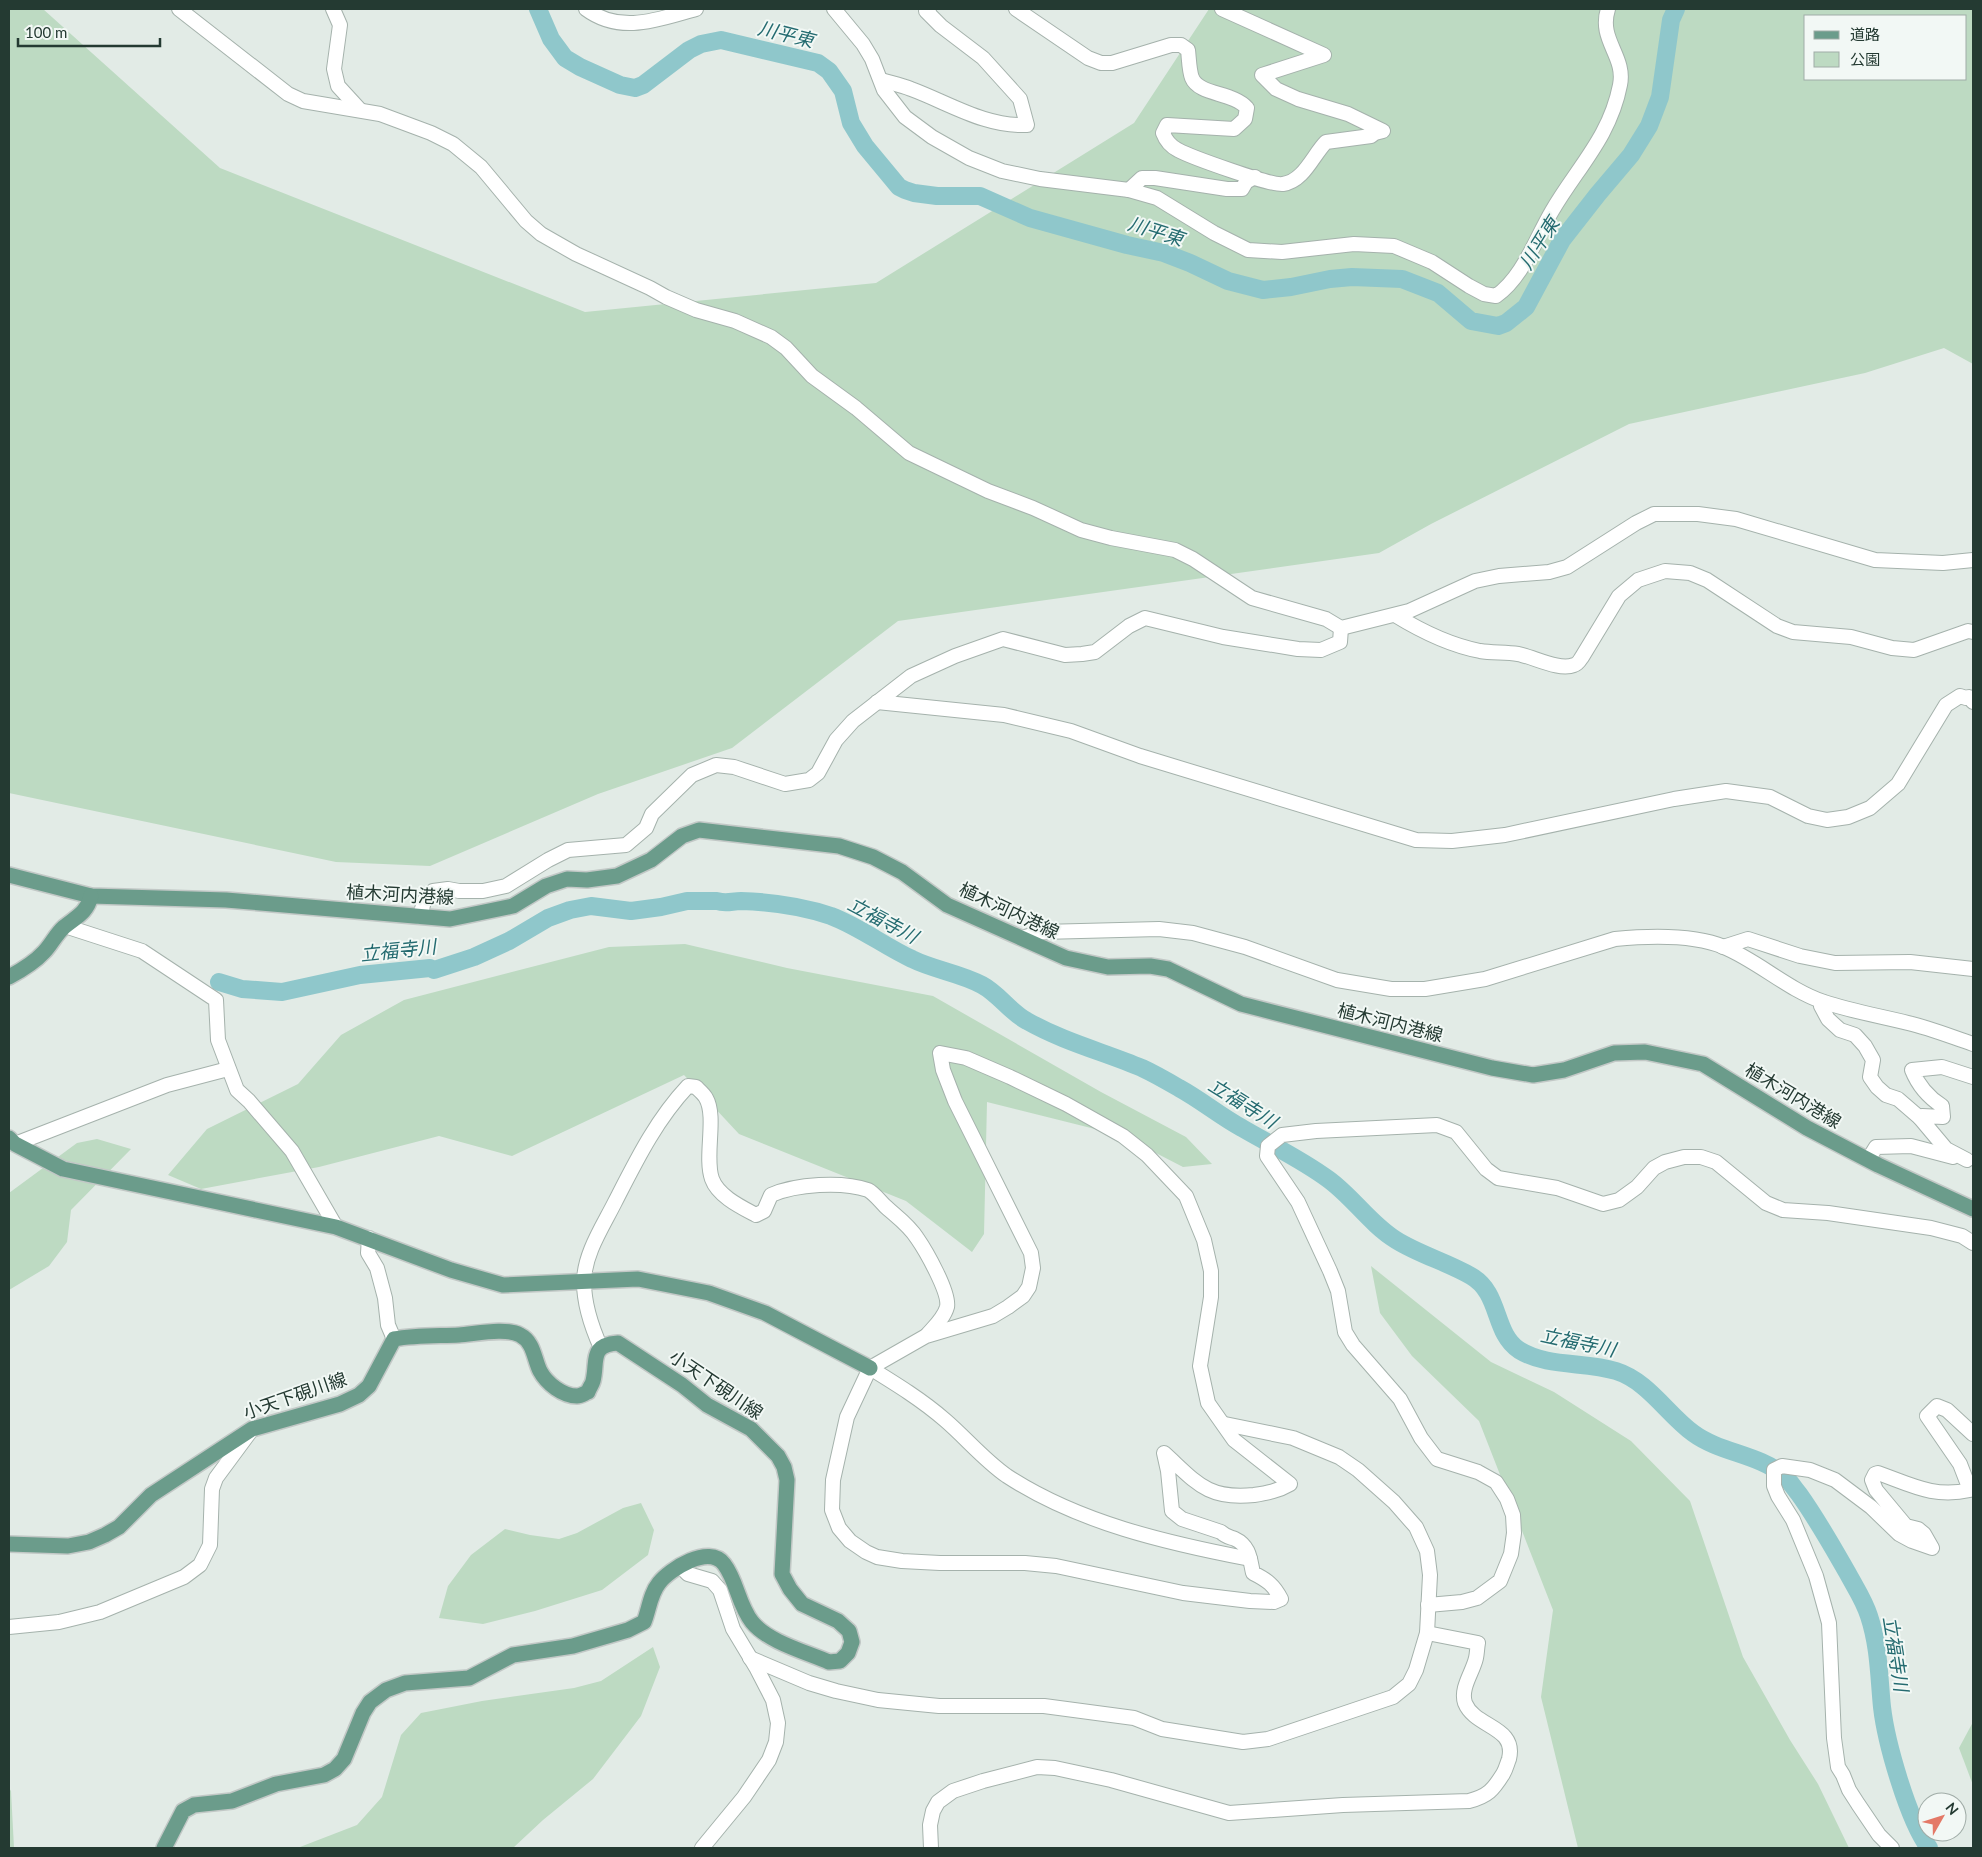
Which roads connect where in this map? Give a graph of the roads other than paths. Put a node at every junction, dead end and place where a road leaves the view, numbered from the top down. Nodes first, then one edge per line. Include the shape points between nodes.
1 (179, 9) edge
2 (333, 9) edge
3 (586, 9) edge
4 (662, 9) edge
5 (696, 9) edge
6 (834, 9) edge
7 (929, 9) edge
8 (1016, 9) edge
9 (1222, 9) edge
10 (1608, 9) edge
11 (640, 22) junction
12 (881, 80) junction
13 (360, 110) junction
14 (1255, 178) junction
15 (1129, 190) junction
16 (1973, 560) edge
17 (1395, 615) junction
18 (1341, 628) junction
19 (1973, 632) edge
20 (877, 702) junction
21 (1973, 702) edge
22 (9, 876) edge
23 (91, 896) junction
24 (420, 917) junction
25 (66, 925) junction
26 (1022, 938) junction
27 (1723, 947) junction
28 (1973, 968) edge
29 (9, 977) edge
30 (1823, 1002) junction
31 (1973, 1044) edge
32 (228, 1069) junction
33 (1973, 1077) edge
34 (1920, 1118) junction
35 (12, 1141) edge
36 (1868, 1160) junction
37 (1970, 1161) edge
38 (1973, 1209) edge
39 (336, 1228) junction
40 (369, 1238) junction
41 (1973, 1243) edge
42 (584, 1281) junction
43 (926, 1336) junction
44 (394, 1339) junction
45 (601, 1348) junction
46 (870, 1368) junction
47 (1225, 1424) junction
48 (252, 1429) junction
49 (1973, 1434) edge
50 (9, 1544) edge
51 (1250, 1559) junction
52 (680, 1566) junction
53 (1428, 1605) junction
54 (9, 1627) edge
55 (1427, 1633) junction
56 (750, 1658) junction
57 (164, 1848) edge
58 (702, 1848) edge
59 (931, 1848) edge
60 (1892, 1848) edge

1 - 13 street via 288,94 303,101
2 - 13 street via 340,24 334,69 338,86
3 - 11 street via 618,24
4 - 11 street
5 - 11 street
6 - 12 street via 863,44
7 - 12 street via 926,11 941,26 983,58 1020,99 1027,125 1014,126 978,117 910,88
8 - 14 street via 1088,58 1101,63 1181,45 1188,50 1192,79 1200,88 1240,100 1246,108 1245,119 1234,129 1167,124 1163,133 1166,141 1196,159
9 - 14 street via 1324,55 1262,75 1276,89 1348,114 1383,131 1371,136 1326,142 1300,177 1283,184
10 - 15 street via 1605,28 1621,75 1612,115 1602,137 1552,210 1522,267 1506,289 1496,296 1484,294 1432,262 1394,246 1354,244 1282,252 1248,250 1162,200
12 - 15 street via 884,90 905,117 969,158 1002,171 1040,179
13 - 18 street via 380,114 452,144 481,168 526,221 541,234 576,254 696,310 735,321 771,337 812,376 856,408 908,453 1081,530 1175,550 1252,598 1326,619
14 - 15 street via 1246,182 1242,189 1142,178
16 - 17 street via 1943,563 1875,560 1736,519 1698,514 1654,514 1567,567 1475,581
17 - 18 street
17 - 19 street via 1456,645 1517,654 1553,665 1573,666 1582,657 1618,596 1638,580 1665,571 1690,573 1707,580 1776,626 1793,632 1844,636 1914,650
18 - 20 street via 1340,642 1321,650 1223,637 1145,618 1095,652 1082,654 1065,655 1003,639 911,676
20 - 21 street via 1004,715 1062,728 1140,756 1416,840 1452,841 1505,835 1726,791 1770,797 1808,816 1827,820 1848,817 1870,808 1898,784 1946,705 1960,696 1969,697
20 - 24 street via 836,740 818,773 809,780 785,784 734,767 716,765 692,775 652,814 646,828 626,845 568,850 506,886 482,891 448,889 433,892 424,901
22 - 23 main road, 植木河内港線
23 - 24 main road, 植木河内港線 via 226,900
23 - 25 main road via 83,913
24 - 26 main road, 植木河内港線 via 450,919 479,914 513,906 546,886 567,879 616,876 651,860 682,836 699,830 839,846 873,857 902,872 947,905
25 - 29 main road via 30,966
25 - 32 street via 142,951 212,996 216,1000 217,1033
26 - 27 street via 1042,932 1168,930 1246,947 1337,980 1391,989 1425,989 1485,980 1615,939 1692,939
26 - 36 main road, 植木河内港線 via 1066,958 1108,967 1168,969 1241,1004 1508,1071 1533,1075 1556,1072 1614,1053 1645,1052 1703,1064 1807,1128
27 - 28 street via 1748,939 1800,956 1835,963 1910,962
27 - 30 street
30 - 31 street via 1909,1023
30 - 34 street via 1821,1006 1828,1019 1840,1030 1855,1035 1865,1046 1873,1060 1870,1077 1877,1087
32 - 35 street via 167,1085
32 - 39 street via 237,1090 292,1151
33 - 34 street via 1942,1067 1912,1070 1926,1093 1942,1106 1943,1117
34 - 37 street via 1946,1149
35 - 39 main road via 63,1169
36 - 37 street via 1876,1146 1911,1146
36 - 38 main road, 植木河内港線
39 - 40 main road
40 - 42 main road via 451,1270 503,1285
40 - 44 street via 368,1253 377,1268 388,1325
41 - 53 street via 1962,1236 1931,1228 1783,1210 1766,1203 1716,1162 1701,1157 1665,1162 1619,1200 1603,1204 1558,1188 1498,1178 1486,1169 1456,1132 1437,1126 1282,1135 1268,1146 1268,1156 1298,1202 1330,1271 1338,1290 1345,1332 1400,1399 1421,1438 1437,1459 1478,1472 1496,1482 1513,1515 1511,1554 1500,1581 1477,1598
42 - 43 street via 589,1255 634,1161 673,1101 688,1086 696,1087 707,1098 710,1112 712,1179 736,1204 756,1215 764,1211 771,1195 781,1191 838,1185 870,1190 902,1221 917,1238 945,1289 947,1306 943,1316
42 - 45 street via 592,1328
42 - 46 main road via 638,1279 709,1294 766,1313
43 - 46 street
43 - 47 street via 993,1316 1008,1307 1029,1287 1033,1268 1031,1253 955,1102 940,1053 966,1058 1010,1077 1123,1136 1147,1155 1186,1196 1204,1240 1211,1271 1211,1297 1200,1366 1208,1403
44 - 45 main road via 418,1335 507,1332 520,1335 529,1342 540,1372 550,1384 564,1394 578,1396 588,1392 593,1380 595,1356
44 - 48 main road, 小天下硯川線 via 372,1380 359,1395 340,1404
45 - 52 main road, 小天下硯川線 via 618,1343 628,1349 707,1405 752,1428 778,1456 787,1480 782,1574 802,1604 838,1621 849,1631 852,1642 848,1653 840,1661 829,1662 766,1635 752,1622 738,1599 731,1574 723,1562 708,1557 695,1558
46 - 51 street via 916,1397 979,1454 1034,1492 1131,1531
46 - 51 street via 847,1417 833,1480 832,1510 839,1528 866,1552 902,1561 1025,1562 1183,1593 1274,1602 1281,1599 1275,1588 1253,1573
47 - 51 street via 1234,1440 1290,1484 1280,1490 1237,1497 1214,1494 1164,1453 1172,1511 1182,1519 1222,1532 1241,1543 1248,1549
47 - 53 street via 1293,1438 1339,1457 1394,1502 1416,1527 1427,1551 1430,1575
48 - 50 main road, 小天下硯川線 via 151,1495 119,1527 105,1535 68,1546
48 - 54 street via 212,1488 210,1546 200,1565 184,1577 100,1612 59,1622
49 - 60 street via 1947,1410 1937,1406 1927,1416 1960,1464 1970,1490 1952,1494 1934,1492 1878,1473 1872,1480 1876,1490 1906,1526 1924,1534 1932,1548 1899,1534 1836,1480 1810,1470 1782,1466 1774,1470 1774,1486 1793,1520 1816,1576 1829,1623 1838,1767 1848,1790
52 - 56 street via 688,1574 712,1580 720,1590 733,1629
52 - 57 main road, 小天下硯川線 via 659,1583 644,1622 628,1630 573,1646 513,1655 469,1678 405,1683 386,1690 370,1702 344,1759 335,1769 324,1775 276,1784 232,1801 194,1805 183,1811
53 - 55 street
55 - 56 street via 1409,1684 1393,1697 1268,1739 1243,1742 1162,1729 1134,1718 1044,1706 940,1706 878,1700 809,1683
55 - 59 street via 1478,1643 1464,1691 1466,1704 1479,1719 1504,1735 1511,1751 1506,1770 1495,1787 1483,1797 1469,1801 1229,1813 1112,1780 1037,1767 953,1791 938,1802 930,1825
56 - 58 street via 773,1700 778,1723 776,1742 769,1760 744,1797

